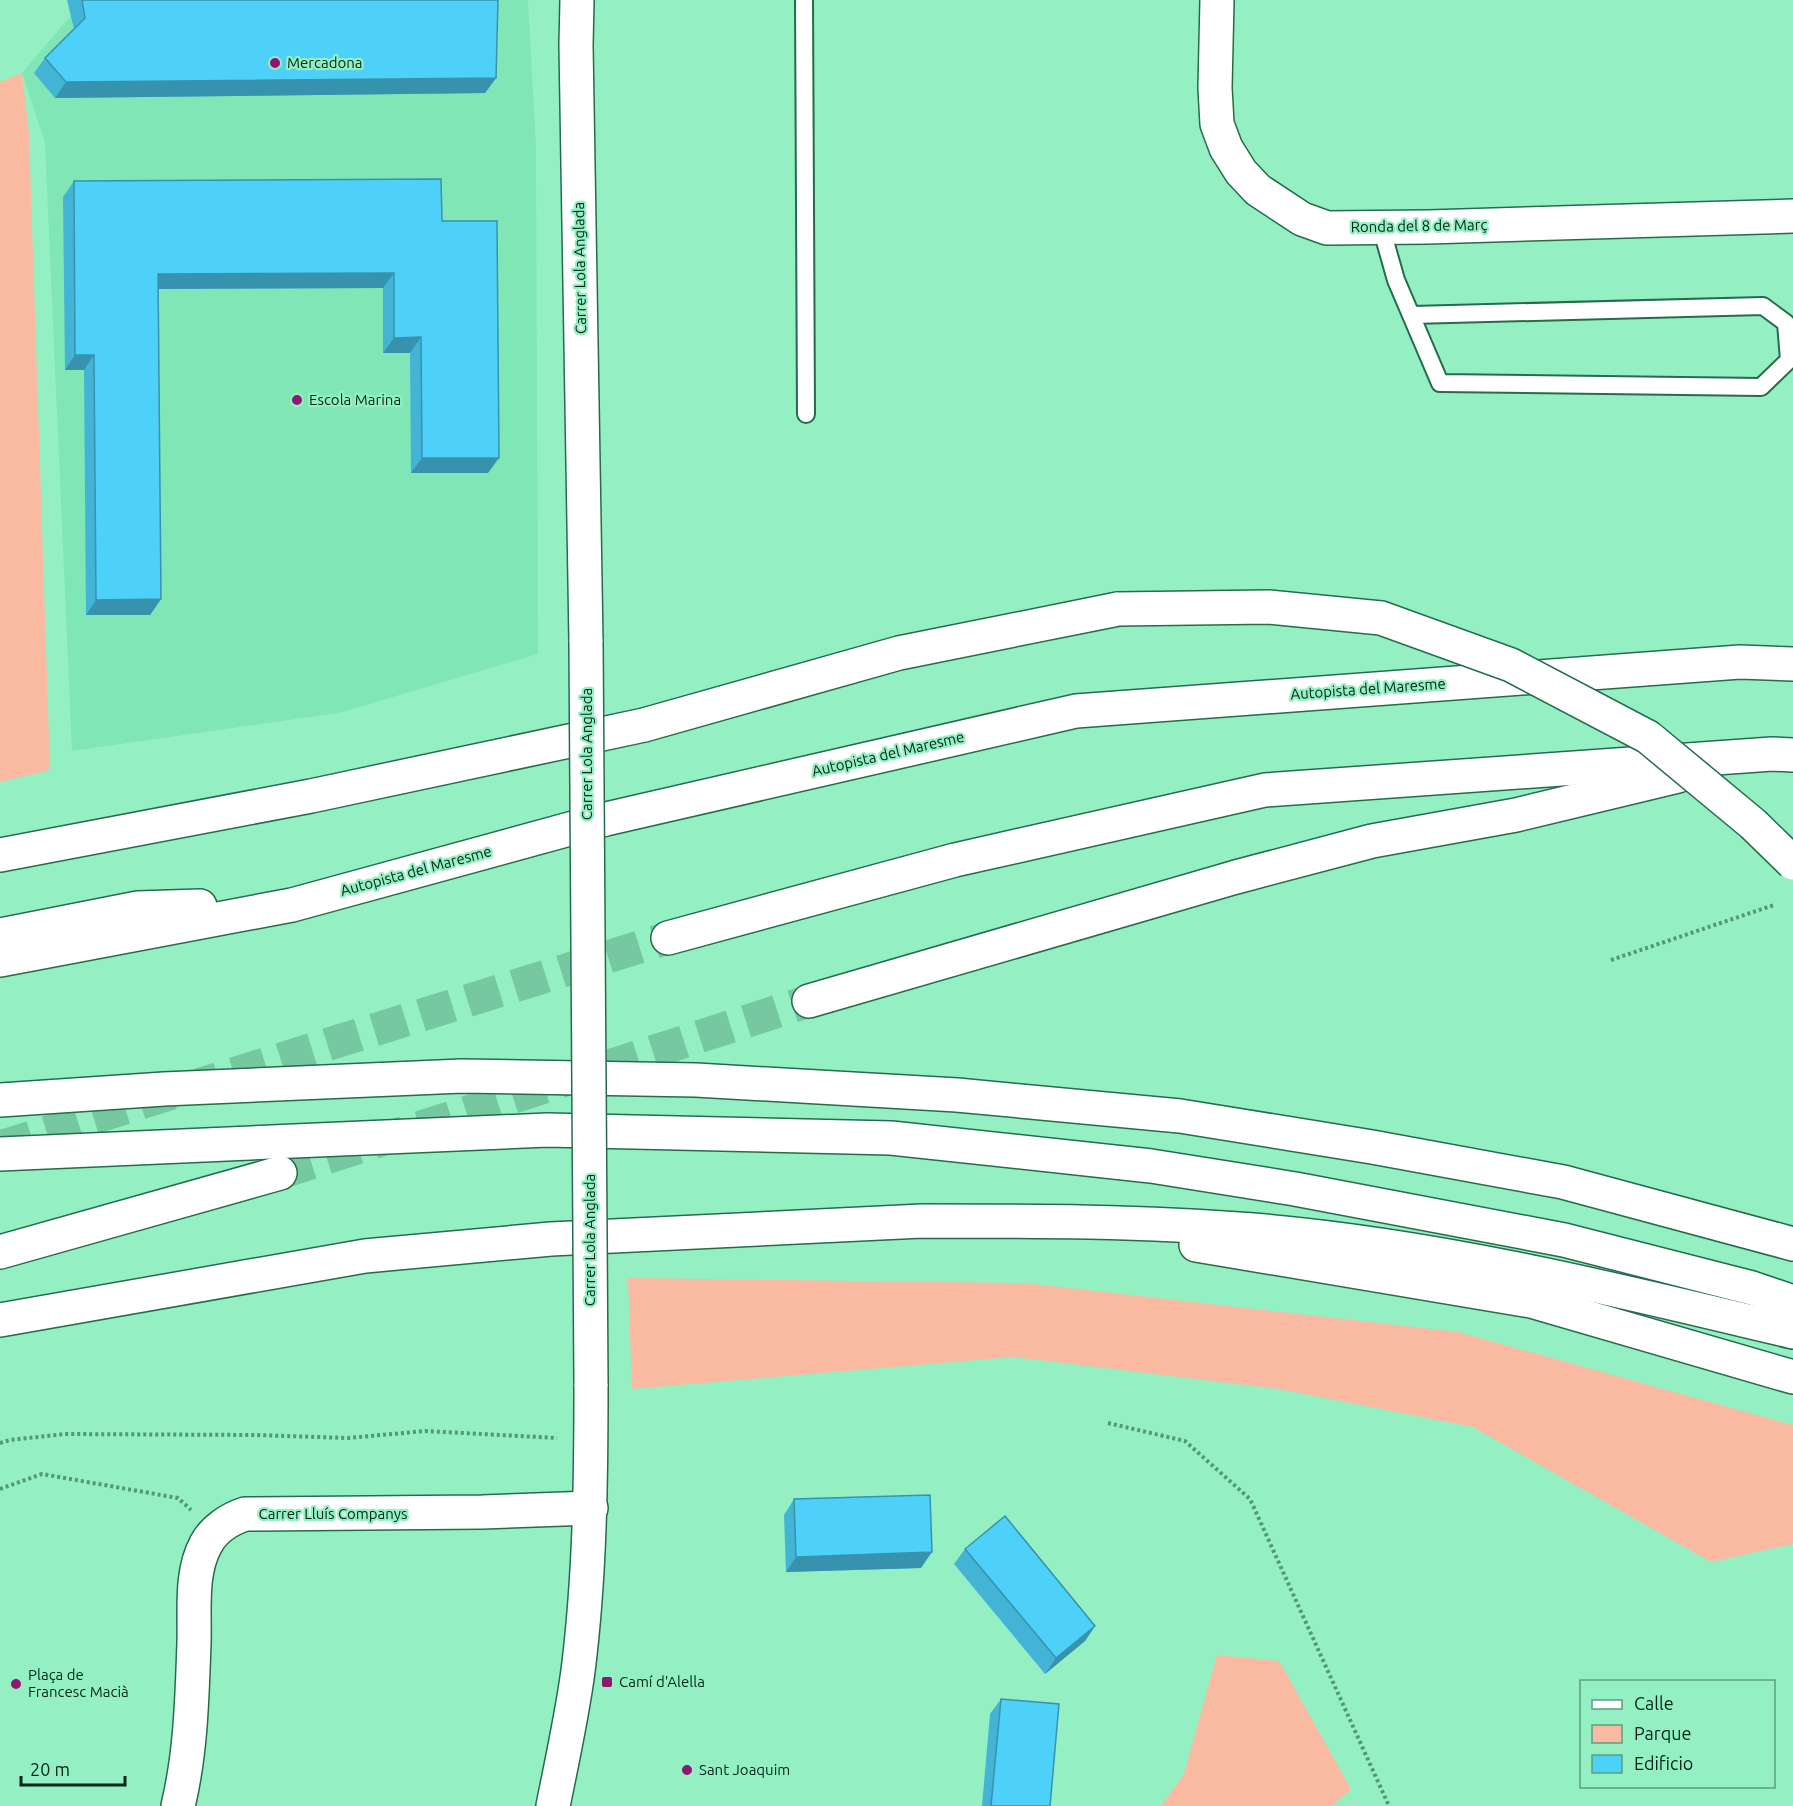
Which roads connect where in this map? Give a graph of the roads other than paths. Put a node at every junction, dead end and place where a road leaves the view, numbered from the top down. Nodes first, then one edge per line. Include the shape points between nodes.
1 (577, 0) edge
2 (804, 0) edge
3 (1217, 0) edge
4 (1793, 216) edge
5 (1381, 227) junction
6 (1412, 315) junction
7 (806, 414) dead end
8 (1793, 664) edge
9 (1783, 754) edge
10 (0, 855) edge
11 (1793, 863) edge
12 (292, 905) junction
13 (0, 935) edge
14 (668, 938) tunnel mouth
15 (0, 960) edge
16 (809, 1001) tunnel mouth
17 (0, 1100) edge
18 (0, 1154) edge
19 (280, 1173) tunnel mouth
20 (982, 1221) junction
21 (1793, 1244) edge
22 (0, 1252) edge
23 (1793, 1302) edge
24 (0, 1320) edge
25 (1793, 1332) edge
26 (1793, 1377) edge
27 (591, 1508) junction
28 (178, 1806) edge
29 (553, 1806) edge

1 - 27 main road, Carrer Lola Anglada, bridge via 586,642
2 - 7 lane
3 - 5 main road, Ronda del 8 de Març via 1217,124 1241,172 1258,190 1302,219 1327,228
4 - 5 main road, Ronda del 8 de Març
5 - 6 lane via 1396,280
6 - 6 lane via 1763,306 1786,323 1790,360 1761,387 1440,383
8 - 12 main road, Autopista del Maresme via 1740,662 1076,711 606,819
9 - 14 main road via 1265,790 955,860
9 - 16 main road via 1516,815 1361,844
10 - 11 main road, bridge via 311,796 632,727 898,653 1118,609 1268,607 1381,618 1511,665 1648,738 1753,824
12 - 13 main road via 138,908
12 - 15 main road, Autopista del Maresme
17 - 21 main road via 462,1076 696,1080 957,1095 1180,1116 1372,1147 1563,1182
18 - 23 main road via 547,1130 891,1138 1151,1166 1295,1189 1564,1240
19 - 22 main road
20 - 24 main road via 551,1239 365,1256
20 - 25 main road via 1255,1230 1377,1245 1517,1268
20 - 26 main road via 1138,1236 1531,1301
27 - 28 main road, Carrer Lluís Companys via 246,1514 216,1532 206,1544 197,1572 190,1743
27 - 29 main road, Carrer Lola Anglada via 578,1673

